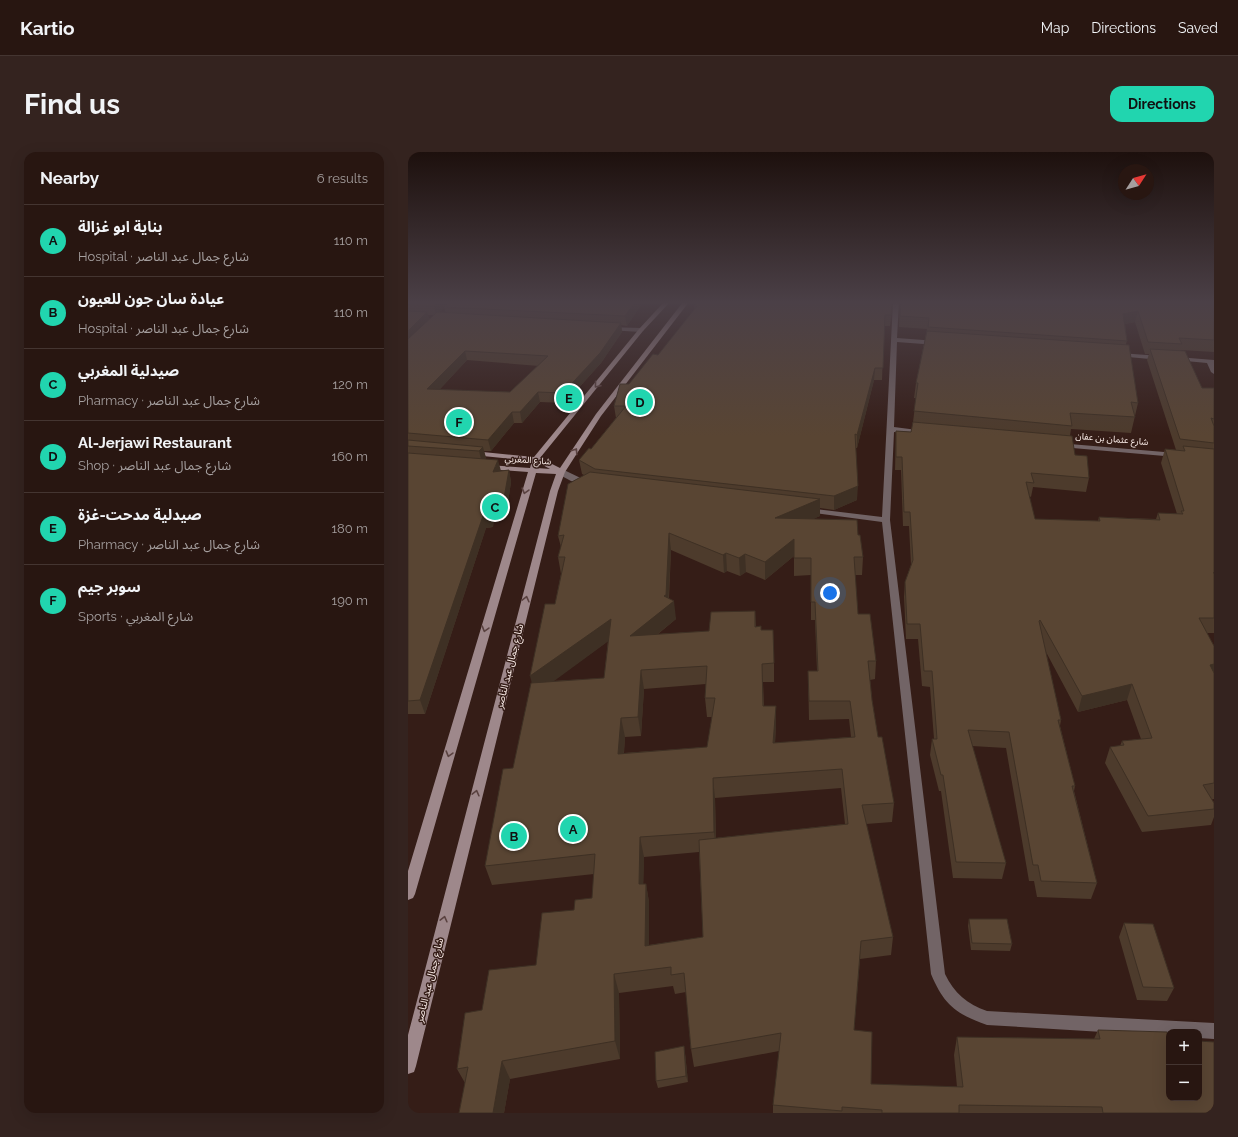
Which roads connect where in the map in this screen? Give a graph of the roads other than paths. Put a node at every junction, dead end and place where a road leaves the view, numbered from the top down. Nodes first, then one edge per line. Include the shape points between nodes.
1 (627, 347) edge
2 (651, 347) edge
3 (895, 347) edge
4 (1115, 355) edge
5 (1212, 362) edge
6 (1214, 372) edge
7 (889, 429) junction
8 (937, 434) edge
9 (1056, 444) edge
10 (462, 452) edge
11 (1182, 456) edge
12 (536, 459) junction
13 (478, 466) edge
14 (534, 470) junction
15 (561, 472) junction
16 (596, 486) edge
17 (800, 510) edge
18 (886, 520) junction
19 (408, 894) edge
20 (1214, 1031) edge
21 (408, 1066) edge

1 -> 12 main road
15 -> 2 main road, شارع جمال عبد الناصر via 598,415
3 - 7 street
4 - 5 street
5 - 6 street
7 - 8 street
7 - 18 street
9 - 11 street, شارع عثمان بن عفان
10 - 12 main road, شارع المغربي
12 - 14 main road
12 - 15 main road, شارع المغربي
13 - 14 main road, شارع المغربي
14 - 15 main road, شارع المغربي
14 -> 19 main road via 524,496
15 - 16 street
21 -> 15 main road, شارع جمال عبد الناصر
17 - 18 street
18 - 20 street via 938,974 944,989 960,1006 987,1018

